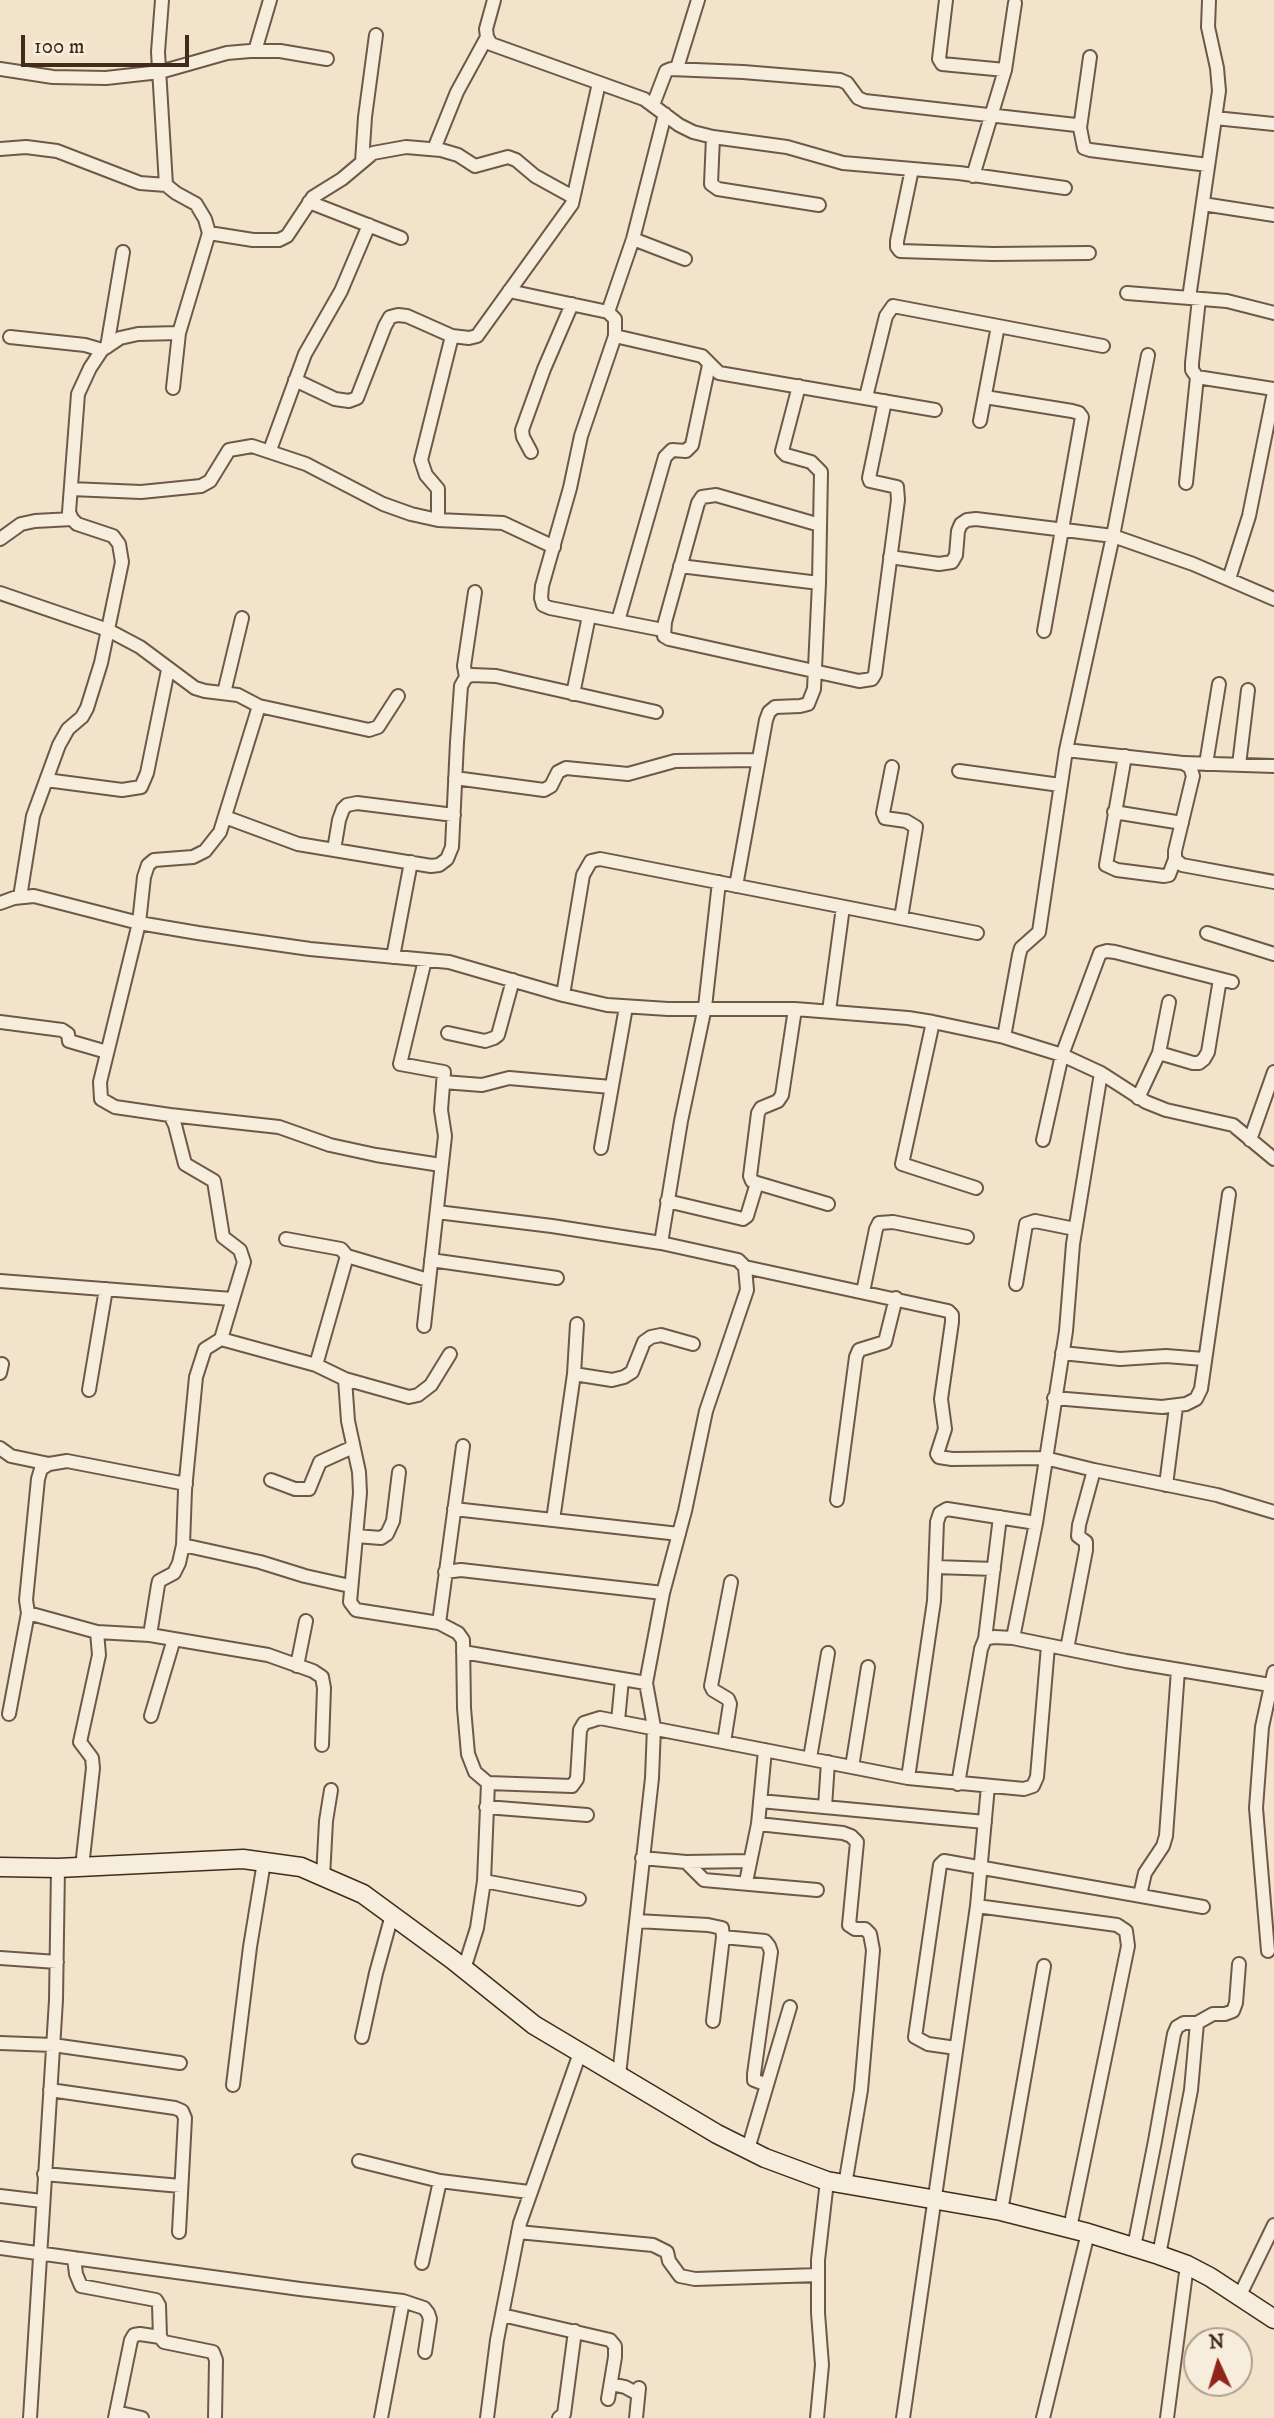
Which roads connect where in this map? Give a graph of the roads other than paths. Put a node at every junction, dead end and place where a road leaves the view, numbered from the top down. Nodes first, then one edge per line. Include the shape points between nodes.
1 (162, 0) edge
2 (270, 0) edge
3 (494, 0) edge
4 (698, 0) edge
5 (946, 0) edge
6 (1209, 0) edge
7 (1015, 3) dead end
8 (376, 35) dead end
9 (486, 37) junction
10 (255, 51) junction
11 (1090, 57) dead end
12 (327, 59) dead end
13 (677, 68) junction
14 (0, 69) edge
15 (1005, 70) junction
16 (160, 72) junction
17 (599, 83) junction
18 (653, 105) junction
19 (665, 114) junction
20 (990, 117) junction
21 (1215, 118) junction
22 (1274, 124) edge
23 (1080, 128) junction
24 (713, 137) junction
25 (0, 149) edge
26 (434, 149) junction
27 (362, 162) junction
28 (1208, 165) junction
29 (912, 169) junction
30 (974, 176) junction
31 (166, 185) junction
32 (1065, 188) dead end
33 (573, 197) junction
34 (309, 202) junction
35 (1203, 204) junction
36 (819, 205) dead end
37 (1274, 215) edge
38 (369, 225) junction
39 (209, 233) junction
40 (401, 238) dead end
41 (633, 239) junction
42 (124, 253) dead end
43 (1089, 253) dead end
44 (685, 259) dead end
45 (509, 290) junction
46 (1127, 293) dead end
47 (1194, 298) junction
48 (572, 304) junction
49 (608, 312) junction
50 (1274, 313) edge
51 (998, 326) junction
52 (179, 333) junction
53 (615, 335) junction
54 (452, 336) junction
55 (10, 337) dead end
56 (1102, 346) dead end
57 (105, 349) junction
58 (1148, 355) dead end
59 (709, 365) junction
60 (1197, 377) junction
61 (295, 380) junction
62 (799, 386) junction
63 (173, 388) dead end
64 (1274, 390) edge
65 (866, 397) junction
66 (985, 397) junction
67 (886, 401) junction
68 (935, 410) dead end
69 (980, 421) dead end
70 (270, 450) junction
71 (531, 452) dead end
72 (1186, 483) dead end
73 (71, 489) junction
74 (72, 519) junction
75 (438, 520) junction
76 (820, 525) junction
77 (1063, 530) junction
78 (1113, 537) junction
79 (0, 539) edge
80 (554, 547) junction
81 (890, 557) junction
82 (680, 566) junction
83 (1229, 579) junction
84 (819, 583) junction
85 (475, 592) dead end
86 (0, 593) edge
87 (1274, 599) edge
88 (589, 616) junction
89 (242, 618) dead end
90 (618, 621) junction
91 (108, 630) junction
92 (663, 630) junction
93 (1044, 631) dead end
94 (168, 670) junction
95 (814, 670) junction
96 (466, 677) junction
97 (1219, 684) dead end
98 (1248, 690) dead end
99 (224, 693) junction
100 (573, 694) junction
101 (398, 696) dead end
102 (259, 706) junction
103 (656, 712) dead end
104 (1066, 750) junction
105 (1125, 756) junction
106 (758, 760) junction
107 (1183, 763) junction
108 (1206, 764) junction
109 (1239, 765) junction
110 (1274, 766) edge
111 (892, 767) dead end
112 (959, 771) dead end
113 (455, 778) junction
114 (46, 780) junction
115 (1060, 785) junction
116 (1114, 812) junction
117 (454, 815) junction
118 (225, 817) junction
119 (1182, 822) junction
120 (334, 850) junction
121 (1175, 859) junction
122 (411, 863) junction
123 (1274, 882) edge
124 (719, 883) junction
125 (736, 886) junction
126 (20, 897) junction
127 (0, 903) edge
128 (843, 907) junction
129 (901, 918) junction
130 (139, 923) junction
131 (977, 933) dead end
132 (1207, 933) dead end
133 (1274, 954) edge
134 (394, 957) junction
135 (425, 960) junction
136 (513, 980) junction
137 (563, 995) junction
138 (1169, 1002) dead end
139 (626, 1007) junction
140 (705, 1007) junction
141 (795, 1009) junction
142 (829, 1012) junction
143 (0, 1021) edge
144 (933, 1022) junction
145 (447, 1033) dead end
146 (1004, 1037) junction
147 (107, 1052) junction
148 (1159, 1053) junction
149 (1062, 1055) junction
150 (1274, 1072) edge
151 (1101, 1073) junction
152 (443, 1082) junction
153 (611, 1087) junction
154 (1138, 1098) junction
155 (170, 1115) junction
156 (1043, 1140) dead end
157 (1250, 1140) junction
158 (601, 1148) dead end
159 (1274, 1159) edge
160 (441, 1165) junction
161 (757, 1183) junction
162 (976, 1188) dead end
163 (1229, 1194) dead end
164 (667, 1201) junction
165 (828, 1203) dead end
166 (437, 1212) junction
167 (1075, 1229) junction
168 (967, 1237) dead end
169 (286, 1239) dead end
170 (661, 1242) junction
171 (347, 1256) junction
172 (431, 1260) junction
173 (746, 1267) junction
174 (557, 1278) dead end
175 (428, 1280) junction
176 (0, 1281) edge
177 (1016, 1284) dead end
178 (106, 1289) junction
179 (863, 1292) junction
180 (896, 1298) junction
181 (232, 1299) junction
182 (577, 1324) dead end
183 (424, 1326) dead end
184 (221, 1339) junction
185 (694, 1343) dead end
186 (1062, 1353) junction
187 (450, 1354) dead end
188 (1204, 1359) junction
189 (316, 1365) junction
190 (574, 1374) junction
191 (345, 1379) junction
192 (89, 1390) dead end
193 (1054, 1398) junction
194 (1176, 1406) junction
195 (353, 1447) junction
196 (463, 1447) dead end
197 (0, 1448) edge
198 (1045, 1458) junction
199 (49, 1464) junction
200 (1094, 1470) junction
201 (399, 1472) dead end
202 (271, 1480) dead end
203 (186, 1484) junction
204 (1166, 1485) junction
205 (837, 1500) dead end
206 (454, 1509) junction
207 (1274, 1512) edge
208 (1000, 1517) junction
209 (553, 1520) junction
210 (1036, 1523) junction
211 (679, 1534) junction
212 (356, 1536) junction
213 (183, 1545) junction
214 (936, 1567) junction
215 (994, 1569) junction
216 (445, 1572) junction
217 (731, 1583) dead end
218 (350, 1586) junction
219 (663, 1593) junction
220 (28, 1613) junction
221 (306, 1621) dead end
222 (439, 1623) junction
223 (97, 1632) junction
224 (150, 1635) junction
225 (1013, 1638) junction
226 (174, 1639) junction
227 (985, 1639) junction
228 (1048, 1646) junction
229 (1067, 1649) junction
230 (463, 1651) junction
231 (828, 1653) dead end
232 (297, 1666) junction
233 (868, 1667) dead end
234 (1178, 1671) junction
235 (1274, 1672) edge
236 (622, 1679) junction
237 (646, 1683) junction
238 (1270, 1685) junction
239 (9, 1714) dead end
240 (151, 1716) dead end
241 (618, 1721) junction
242 (654, 1727) junction
243 (724, 1742) junction
244 (322, 1745) dead end
245 (765, 1750) junction
246 (810, 1758) junction
247 (828, 1762) junction
248 (852, 1766) junction
249 (908, 1778) junction
250 (488, 1783) junction
251 (958, 1784) junction
252 (988, 1786) junction
253 (331, 1790) dead end
254 (760, 1801) junction
255 (486, 1807) junction
256 (825, 1807) junction
257 (587, 1815) dead end
258 (985, 1822) junction
259 (758, 1824) junction
260 (642, 1858) junction
261 (749, 1861) junction
262 (264, 1862) junction
263 (685, 1862) junction
264 (981, 1866) junction
265 (0, 1867) edge
266 (82, 1867) junction
267 (58, 1868) junction
268 (323, 1877) junction
269 (484, 1881) junction
270 (746, 1882) junction
271 (817, 1890) dead end
272 (1140, 1895) junction
273 (579, 1899) dead end
274 (977, 1906) junction
275 (1203, 1907) dead end
276 (392, 1915) junction
277 (637, 1921) junction
278 (723, 1937) junction
279 (1268, 1951) dead end
280 (0, 1958) edge
281 (57, 1962) junction
282 (1239, 1964) dead end
283 (1044, 1966) dead end
284 (464, 1969) junction
285 (790, 2007) dead end
286 (713, 2021) dead end
287 (1197, 2023) junction
288 (362, 2036) dead end
289 (0, 2043) edge
290 (53, 2045) junction
291 (956, 2048) junction
292 (580, 2053) junction
293 (180, 2063) dead end
294 (619, 2076) junction
295 (233, 2085) dead end
296 (767, 2085) junction
297 (50, 2090) junction
298 (748, 2149) junction
299 (359, 2161) dead end
300 (44, 2174) junction
301 (440, 2181) junction
302 (827, 2181) junction
303 (845, 2185) junction
304 (181, 2186) junction
305 (529, 2192) junction
306 (0, 2196) edge
307 (934, 2199) junction
308 (42, 2201) junction
309 (1002, 2211) junction
310 (1274, 2225) edge
311 (1070, 2228) junction
312 (178, 2232) dead end
313 (518, 2232) junction
314 (1087, 2233) junction
315 (1134, 2246) junction
316 (0, 2248) edge
317 (39, 2254) junction
318 (1159, 2255) junction
319 (74, 2258) junction
320 (422, 2263) dead end
321 (1187, 2265) junction
322 (818, 2275) junction
323 (1239, 2297) junction
324 (404, 2301) junction
325 (502, 2315) junction
326 (1274, 2319) edge
327 (575, 2330) junction
328 (160, 2337) junction
329 (425, 2352) dead end
330 (611, 2385) junction
331 (608, 2399) dead end
332 (116, 2415) edge
333 (30, 2418) edge
334 (142, 2418) edge
335 (215, 2418) edge
336 (381, 2418) edge
337 (487, 2418) edge
338 (559, 2418) edge
339 (636, 2418) edge
340 (817, 2418) edge
341 (903, 2418) edge
342 (1043, 2418) edge
343 (1167, 2418) edge

1 - 16 street
2 - 10 street
3 - 9 street
4 - 13 street
5 - 15 street via 942,64
6 - 21 street via 1209,40 1219,78
7 - 15 street
8 - 27 street
9 - 17 street via 501,49
9 - 26 street
10 - 12 street
10 - 16 street via 227,53
11 - 23 street
13 - 18 street via 666,71
13 - 20 street via 840,80 865,101
14 - 16 street via 93,78
15 - 20 street
16 - 31 street
17 - 18 street
17 - 33 street
18 - 19 street
19 - 24 street via 679,125
19 - 41 street
20 - 23 street
20 - 30 street
21 - 22 street
21 - 28 street
23 - 28 street via 1084,148 1090,150
24 - 29 street via 787,147 843,163
24 - 36 street via 711,184 718,189
25 - 31 street via 57,150 140,183
26 - 27 street via 406,147 373,153
26 - 33 street via 458,155 475,166 508,157
27 - 34 street
28 - 35 street
29 - 30 street
29 - 43 street via 897,247 900,251
30 - 32 street
31 - 39 street via 196,204
33 - 45 street
34 - 38 street
34 - 39 street via 287,236 279,240
35 - 37 street
35 - 47 street
38 - 40 street
38 - 61 street
39 - 52 street
41 - 44 street
41 - 49 street
42 - 57 street
45 - 48 street
45 - 54 street via 477,336
46 - 47 street
47 - 50 street
47 - 60 street via 1192,370
48 - 49 street
48 - 71 street via 522,430
49 - 53 street via 615,319
51 - 56 street
51 - 65 street via 893,306 886,316
51 - 66 street
52 - 57 street via 138,334 120,338
52 - 63 street
53 - 59 street via 702,356
53 - 80 street via 581,436
54 - 61 street via 407,316 390,317 357,398 335,399
54 - 75 street via 421,460 438,489
55 - 57 street
57 - 73 street via 78,394
58 - 78 street
59 - 62 street via 727,375
59 - 90 street via 692,445 685,451 672,450 666,457
60 - 64 street
60 - 72 street
61 - 70 street
62 - 65 street
62 - 76 street via 782,451 811,462 821,472
64 - 83 street via 1249,516
65 - 67 street
66 - 69 street
66 - 77 street via 1072,411 1082,417
67 - 68 street
67 - 81 street via 869,478 897,487 899,492
70 - 73 street via 252,446 229,450 210,481 201,486 141,492
70 - 75 street via 383,504
73 - 74 street
74 - 79 street via 35,520
74 - 91 street via 113,536 119,544 122,562
75 - 80 street via 503,523
76 - 82 street via 708,495 698,502
76 - 84 street
77 - 78 street
77 - 81 street via 967,520 958,531 952,562
77 - 93 street
78 - 83 street
78 - 104 street
80 - 88 street via 542,586 543,605
81 - 95 street via 872,680
82 - 84 street
82 - 92 street
83 - 87 street
84 - 95 street
85 - 96 street
86 - 91 street
88 - 90 street
88 - 100 street
89 - 99 street
90 - 92 street
91 - 94 street
91 - 114 street via 87,708 68,729
92 - 95 street via 669,639
94 - 99 street via 195,688
94 - 114 street via 141,787 122,790
95 - 106 street via 808,704 775,707 769,712
96 - 100 street via 496,677
96 - 113 street via 461,686
97 - 108 street
98 - 109 street
99 - 102 street
100 - 103 street
101 - 102 street via 378,727 369,730
102 - 118 street
104 - 105 street
104 - 115 street
105 - 107 street
105 - 116 street
106 - 113 street via 675,761 628,774 566,768 544,790
106 - 125 street
107 - 108 street
107 - 119 street via 1193,776
108 - 109 street
109 - 110 street
111 - 129 street via 885,818 916,827
112 - 115 street
113 - 117 street
114 - 126 street via 33,816
115 - 146 street via 1039,932 1019,955
116 - 119 street
116 - 121 street via 1106,865 1164,876 1169,875
117 - 120 street via 347,805 339,820
117 - 122 street via 447,859 431,866
118 - 120 street via 299,844
118 - 130 street via 205,851 148,864
119 - 121 street
120 - 122 street
121 - 123 street
122 - 134 street
124 - 125 street
124 - 137 street via 591,861 583,875
124 - 140 street
125 - 128 street
126 - 127 street
126 - 130 street via 34,896
128 - 129 street
128 - 142 street
129 - 131 street
130 - 134 street
130 - 147 street
132 - 133 street
134 - 135 street
135 - 136 street
135 - 152 street via 400,1064 444,1072
136 - 137 street
136 - 145 street via 498,1035 485,1041
137 - 139 street
138 - 148 street
139 - 140 street
139 - 153 street
140 - 141 street
140 - 164 street
141 - 142 street
141 - 161 street via 782,1095 758,1113 750,1176
142 - 144 street
143 - 147 street via 62,1030 69,1041
144 - 146 street
144 - 162 street via 902,1164
146 - 149 street
147 - 155 street via 101,1099 115,1107
148 - 149 street via 1193,1063 1204,1059 1226,981 1107,951 1100,953
148 - 154 street
149 - 151 street
149 - 156 street
150 - 157 street
151 - 154 street
151 - 167 street
152 - 153 street via 482,1086 509,1078
152 - 160 street
153 - 158 street
154 - 157 street via 1166,1110 1233,1125
155 - 160 street via 279,1127 330,1145
155 - 181 street via 185,1164 214,1181 223,1237 240,1250 244,1262
157 - 159 street
160 - 166 street
161 - 164 street via 743,1219
161 - 165 street
163 - 188 street
164 - 170 street
166 - 170 street
166 - 172 street
167 - 177 street via 1035,1221 1026,1224
167 - 186 street
168 - 179 street via 879,1223
169 - 171 street via 341,1248
170 - 173 street via 738,1260
171 - 175 street
171 - 189 street
172 - 174 street
172 - 175 street
173 - 179 street
173 - 211 street via 745,1302 709,1398
175 - 183 street
176 - 178 street
178 - 181 street
178 - 192 street
179 - 180 street
180 - 198 street via 943,1308 952,1315 939,1457
180 - 205 street via 885,1342 859,1350 856,1357
181 - 184 street
182 - 190 street
184 - 189 street
184 - 203 street via 205,1349 195,1377
185 - 190 street via 651,1337 644,1342 632,1372 624,1377 612,1380
186 - 188 street via 1120,1359
186 - 193 street
187 - 191 street via 431,1385 410,1397
188 - 194 street via 1196,1399
189 - 191 street
190 - 209 street
191 - 195 street
193 - 194 street
193 - 198 street
194 - 204 street
195 - 202 street via 320,1462 309,1489
195 - 212 street via 360,1493
196 - 206 street
197 - 199 street via 11,1456
198 - 200 street
198 - 210 street
199 - 203 street via 67,1461
199 - 220 street via 38,1479
200 - 204 street
200 - 229 street via 1079,1525 1086,1550
201 - 212 street via 387,1534 381,1538
203 - 213 street
204 - 207 street
206 - 209 street
206 - 216 street
208 - 210 street
208 - 214 street via 947,1509 940,1513
208 - 215 street
209 - 211 street
210 - 225 street
211 - 219 street
212 - 218 street
213 - 218 street
213 - 224 street via 174,1573 159,1581
214 - 215 street
214 - 249 street
215 - 227 street
216 - 219 street via 461,1570
216 - 222 street
217 - 243 street via 711,1686 730,1704
218 - 222 street via 356,1610
219 - 237 street
220 - 223 street
220 - 239 street
221 - 232 street
222 - 230 street via 458,1633
223 - 224 street
223 - 266 street via 99,1655 80,1742 92,1758 93,1768
224 - 226 street
225 - 227 street
225 - 228 street
226 - 232 street via 268,1655
226 - 240 street
227 - 251 street
228 - 229 street
228 - 252 street via 1037,1777 1033,1786 1024,1789
229 - 234 street
230 - 236 street
230 - 250 street via 468,1754 475,1772
231 - 246 street
232 - 244 street via 322,1677
233 - 248 street
234 - 238 street
234 - 272 street via 1166,1836 1144,1873
235 - 238 street
236 - 237 street
236 - 241 street
237 - 242 street
238 - 279 street via 1256,1808
241 - 242 street
241 - 250 street via 600,1718 584,1723 577,1779 572,1786
242 - 243 street
242 - 260 street
243 - 245 street
245 - 246 street
245 - 254 street
246 - 247 street
247 - 248 street
247 - 256 street
248 - 249 street
249 - 251 street
250 - 255 street
251 - 252 street
252 - 258 street
253 - 268 street
254 - 256 street
254 - 259 street
255 - 257 street
255 - 269 street
256 - 258 street
258 - 264 street
259 - 261 street
259 - 303 street via 843,1833 857,1842 849,1925 870,1934 873,1950 861,2090
260 - 263 street
260 - 277 street
261 - 263 street
261 - 270 street
262 - 266 main road via 243,1859
262 - 268 main road via 301,1867
262 - 295 street
263 - 270 street via 704,1880
264 - 272 street
264 - 274 street
264 - 291 street via 951,1861 940,1865 915,2030 919,2041
265 - 267 main road
266 - 267 main road
267 - 281 street
268 - 276 main road via 363,1894
269 - 273 street
269 - 284 street via 477,1928
270 - 271 street
272 - 275 street
274 - 291 street
274 - 311 street via 1117,1924 1126,1931 1128,1946
276 - 284 main road
276 - 288 street
277 - 278 street via 717,1926
277 - 294 street
278 - 286 street
278 - 296 street via 765,1941 771,1952 754,2074 754,2080
280 - 281 street
281 - 290 street
282 - 287 street via 1233,2011
283 - 309 street
284 - 292 main road via 534,2025
285 - 296 street
287 - 315 street via 1177,2027 1174,2034
287 - 318 street via 1191,2090
289 - 290 street
290 - 293 street
290 - 297 street
291 - 307 street
292 - 294 main road
292 - 305 street
294 - 298 main road
296 - 298 street
297 - 300 street
297 - 304 street via 181,2111 185,2118
298 - 302 main road
299 - 301 street
300 - 304 street
300 - 308 street
301 - 305 street
301 - 320 street
302 - 303 main road
302 - 322 street
303 - 307 main road
304 - 312 street
305 - 313 street
306 - 308 street
307 - 309 main road
307 - 341 street
308 - 317 street
309 - 311 main road
310 - 323 street
311 - 314 main road
313 - 322 street via 653,2245 667,2252 680,2276 695,2279
313 - 325 street
314 - 315 main road
314 - 342 street
315 - 318 main road
316 - 317 street
317 - 319 street
317 - 333 street
318 - 321 main road
319 - 324 street
319 - 328 street via 81,2286 156,2300
321 - 323 main road
321 - 343 street
322 - 340 street via 822,2365
323 - 326 main road
324 - 329 street via 428,2313
324 - 336 street
325 - 327 street
325 - 337 street
327 - 330 street via 610,2340 615,2346
327 - 338 street via 564,2414
328 - 332 street via 141,2334 131,2340
328 - 335 street via 164,2342 213,2352
330 - 331 street
330 - 339 street via 639,2391
332 - 334 street

